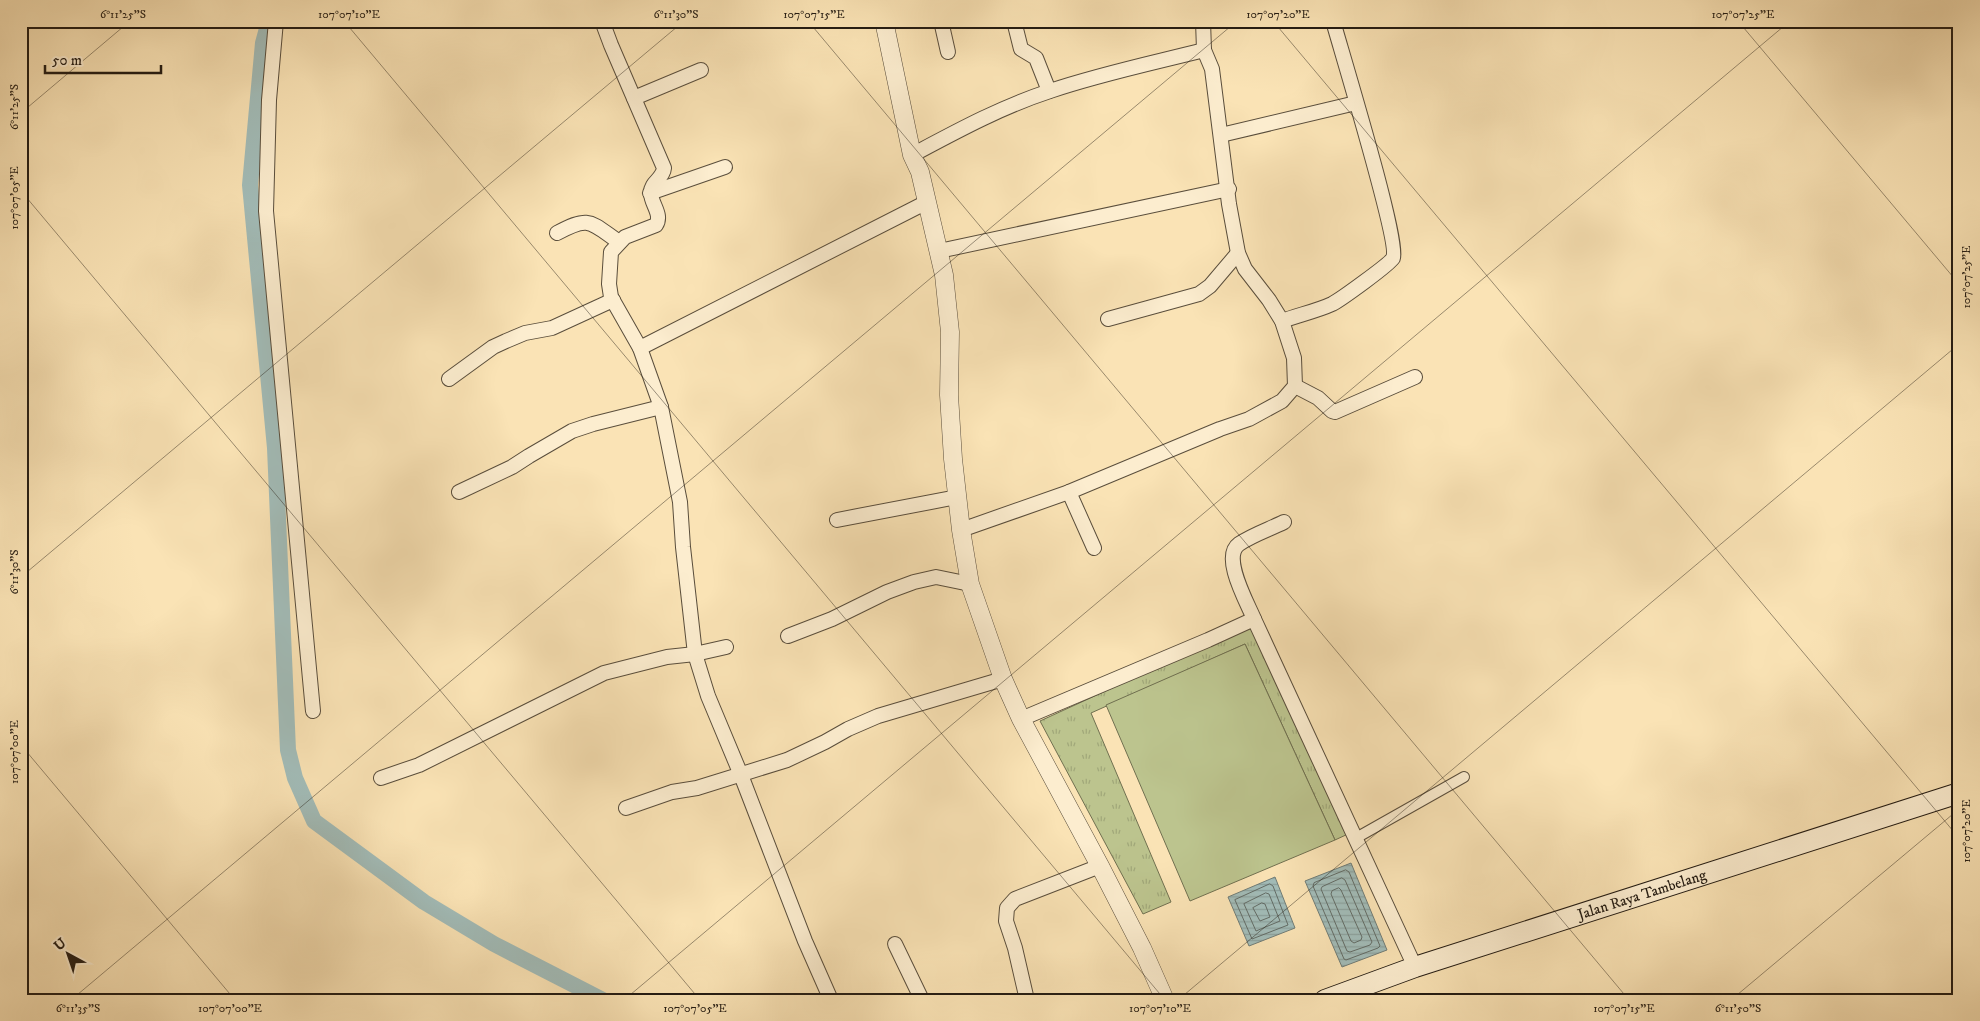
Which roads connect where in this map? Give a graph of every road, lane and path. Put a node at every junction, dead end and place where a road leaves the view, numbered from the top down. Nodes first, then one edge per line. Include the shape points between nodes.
1 (276, 21) edge
2 (602, 21) edge
3 (884, 21) edge
4 (941, 21) edge
5 (1203, 21) edge
6 (1333, 21) edge
7 (1015, 25) dead end
8 (1204, 50) junction
9 (948, 52) dead end
10 (701, 70) dead end
11 (1049, 91) junction
12 (634, 98) junction
13 (1356, 103) junction
14 (1221, 135) junction
15 (912, 155) junction
16 (725, 167) dead end
17 (1229, 189) junction
18 (650, 193) junction
19 (927, 202) junction
20 (557, 232) dead end
21 (620, 242) junction
22 (940, 251) junction
23 (1238, 252) junction
24 (613, 300) junction
25 (1108, 319) dead end
26 (1282, 320) junction
27 (640, 348) junction
28 (1415, 377) dead end
29 (449, 379) dead end
30 (1295, 386) junction
31 (662, 407) junction
32 (459, 492) dead end
33 (1069, 492) junction
34 (957, 496) junction
35 (837, 520) dead end
36 (1284, 522) dead end
37 (961, 530) junction
38 (1094, 548) dead end
39 (970, 584) junction
40 (1254, 618) junction
41 (788, 636) dead end
42 (726, 647) dead end
43 (695, 654) junction
44 (1003, 679) junction
45 (313, 711) dead end
46 (1021, 719) junction
47 (741, 774) junction
48 (1464, 776) dead end
49 (381, 778) dead end
50 (1959, 792) edge
51 (626, 808) dead end
52 (1356, 838) junction
53 (1100, 866) junction
54 (895, 944) dead end
55 (1415, 967) junction
56 (831, 1000) edge
57 (922, 1000) edge
58 (1027, 1000) edge
59 (1165, 1000) edge
60 (1326, 1000) edge

1 - 45 street via 269,100 266,211
2 - 12 street
3 - 15 street
4 - 9 street
5 - 8 street
6 - 13 street
7 - 11 street via 1021,49 1036,58
8 - 11 street
8 - 14 street via 1212,69
10 - 12 street
11 - 15 street via 994,112
12 - 18 street via 664,168
13 - 14 street
13 - 26 street via 1394,256 1333,304
14 - 17 street
15 - 19 street
16 - 18 street
17 - 22 street
17 - 23 street
18 - 21 street via 659,217 656,225
19 - 22 street
19 - 27 street
20 - 21 street via 577,223 589,223
21 - 24 street via 612,252 610,264 609,284
22 - 34 street via 950,332 949,395
23 - 25 street via 1210,286 1199,294
23 - 26 street via 1245,269
24 - 27 street
24 - 29 street via 552,328 525,333 493,347
26 - 30 street via 1294,358
27 - 31 street
28 - 30 street via 1335,412
30 - 33 street via 1282,401 1249,419
31 - 32 street via 572,431 512,467
31 - 43 street via 680,502
33 - 37 street
33 - 38 street
34 - 35 street
34 - 37 street
36 - 40 street via 1239,544 1232,552 1235,575
37 - 39 street
39 - 41 street via 944,578 921,580
39 - 44 street
40 - 46 street
40 - 52 street
42 - 43 street
43 - 47 street via 708,696
43 - 49 street via 667,657 604,673 418,765
44 - 46 street
44 - 47 street via 878,716 787,760
46 - 53 street
47 - 51 street
47 - 56 street
48 - 52 street
50 - 55 main road, Jalan Raya Tambelang
52 - 55 street
53 - 58 street via 1015,900 1007,908 1006,921
53 - 59 street
54 - 57 street
55 - 60 main road, Jalan Raya Tambelang

